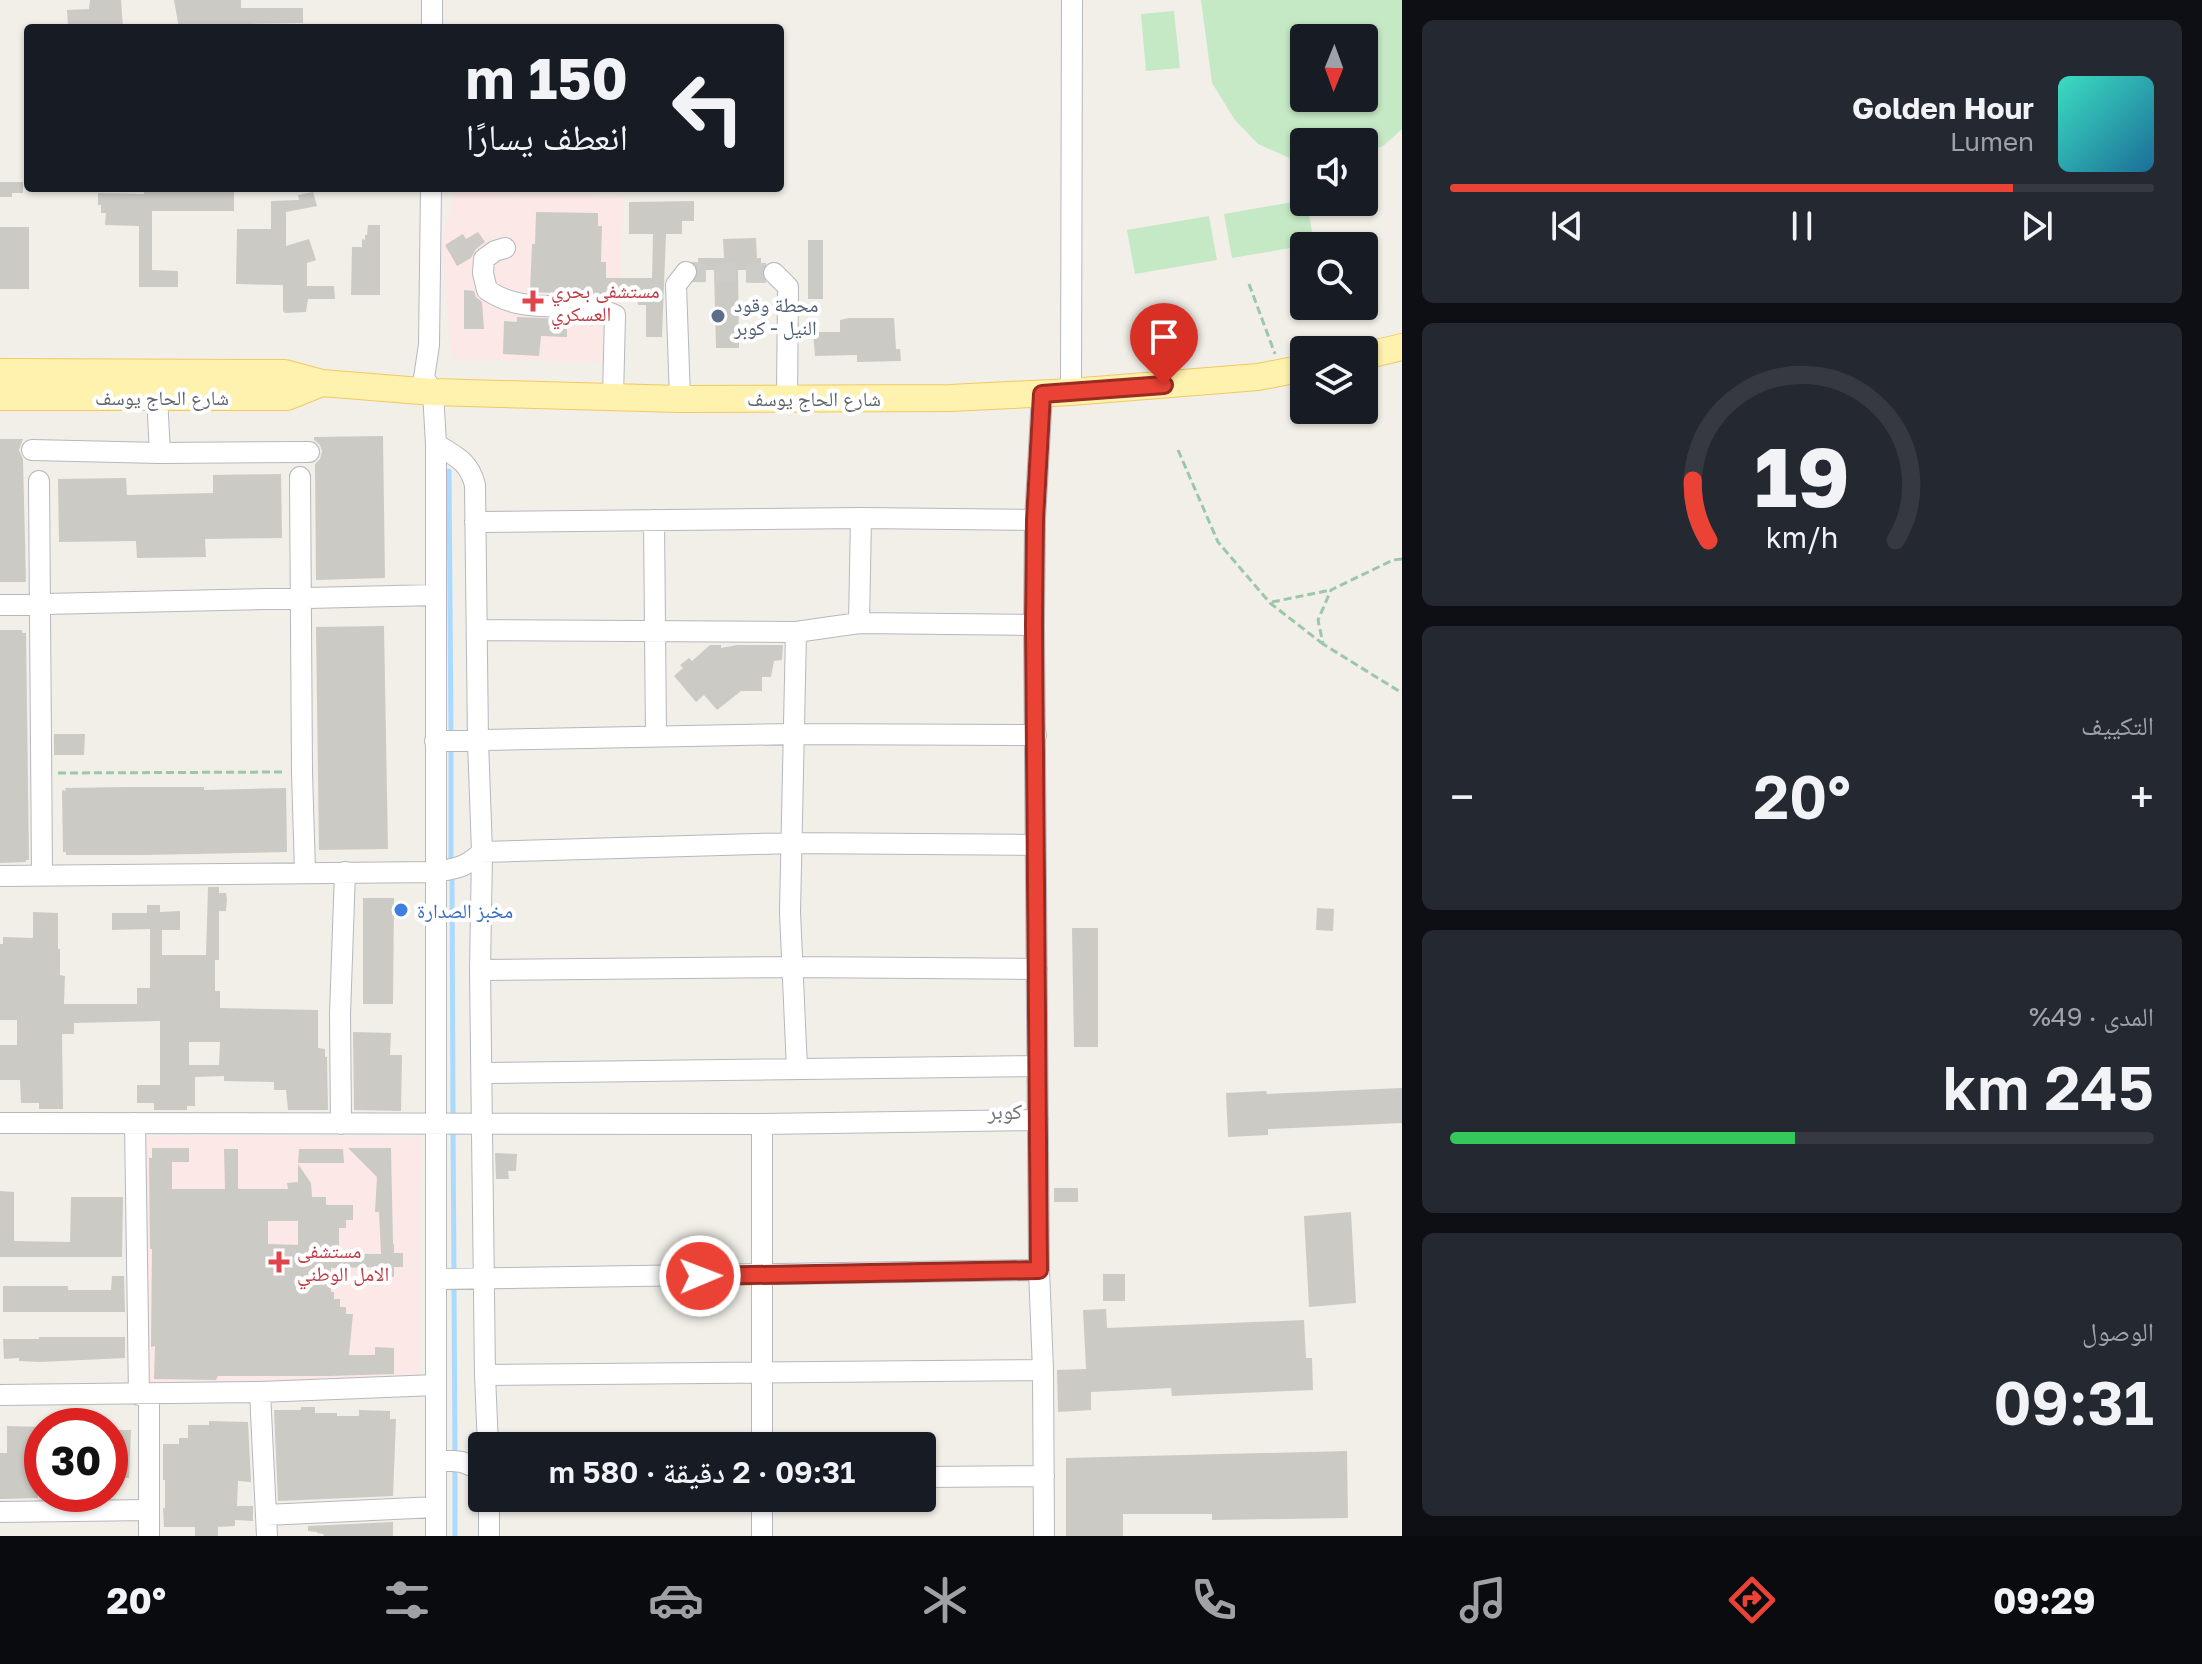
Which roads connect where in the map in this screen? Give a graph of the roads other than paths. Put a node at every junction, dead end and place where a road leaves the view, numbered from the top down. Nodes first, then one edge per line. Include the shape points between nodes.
1 (432, 0) edge
2 (1072, 0) edge
3 (432, 24) edge
4 (431, 192) edge
5 (505, 248) dead end
6 (686, 272) dead end
7 (774, 273) dead end
8 (1402, 347) edge
9 (1378, 353) edge
10 (1290, 371) edge
11 (0, 372) edge
12 (322, 383) junction
13 (433, 392) junction
14 (1071, 392) junction
15 (1042, 394) junction
16 (0, 397) edge
17 (157, 397) junction
18 (613, 397) junction
19 (787, 398) junction
20 (680, 399) junction
21 (436, 444) junction
22 (32, 450) dead end
23 (309, 452) dead end
24 (160, 453) junction
25 (300, 477) dead end
26 (39, 481) dead end
27 (861, 518) junction
28 (654, 520) junction
29 (1035, 520) junction
30 (475, 522) junction
31 (436, 595) junction
32 (302, 598) junction
33 (0, 605) edge
34 (40, 605) junction
35 (859, 623) junction
36 (1034, 625) junction
37 (477, 630) junction
38 (654, 631) junction
39 (796, 632) junction
40 (794, 734) junction
41 (1036, 735) junction
42 (656, 736) junction
43 (453, 742) junction
44 (792, 843) junction
45 (1035, 845) junction
46 (482, 852) junction
47 (446, 870) junction
48 (305, 872) junction
49 (345, 872) junction
50 (42, 875) junction
51 (0, 876) edge
52 (793, 967) junction
53 (1037, 969) junction
54 (480, 970) junction
55 (1037, 1066) junction
56 (797, 1069) junction
57 (482, 1073) junction
58 (1038, 1120) junction
59 (0, 1123) edge
60 (135, 1123) junction
61 (435, 1123) junction
62 (482, 1123) junction
63 (341, 1124) junction
64 (762, 1124) junction
65 (1039, 1270) junction
66 (762, 1276) junction
67 (448, 1280) junction
68 (484, 1280) junction
69 (1043, 1370) junction
70 (762, 1372) junction
71 (485, 1375) junction
72 (436, 1385) junction
73 (260, 1392) junction
74 (0, 1395) edge
75 (144, 1395) junction
76 (487, 1432) edge
77 (762, 1432) edge
78 (448, 1461) junction
79 (468, 1466) edge
80 (1044, 1476) junction
81 (936, 1477) edge
82 (436, 1507) junction
83 (149, 1510) junction
84 (0, 1512) edge
85 (489, 1512) edge
86 (762, 1512) edge
87 (266, 1515) junction
88 (149, 1536) edge
89 (267, 1536) edge
90 (436, 1536) edge
91 (489, 1536) edge
92 (762, 1536) edge
93 (1044, 1536) edge

1 - 3 street
2 - 14 street
4 - 13 street via 424,378
5 - 18 street via 484,259 487,290 499,298 515,304 596,308 615,315
6 - 20 street via 676,285
7 - 19 street via 788,287
8 - 9 main road
10 - 14 main road, شارع الحاج يوسف
11 - 12 main road, شارع الحاج يوسف via 285,373
12 - 13 main road, شارع الحاج يوسف
12 - 17 main road, شارع الحاج يوسف via 287,397
13 - 18 main road, شارع الحاج يوسف
13 - 21 street
14 - 15 main road, شارع الحاج يوسف
15 - 19 main road, شارع الحاج يوسف
15 - 29 street
16 - 17 main road, شارع الحاج يوسف
17 - 24 street
18 - 20 main road, شارع الحاج يوسف
19 - 20 main road, شارع الحاج يوسف
21 - 30 street via 472,471
21 - 31 street
22 - 24 street
23 - 24 street
25 - 32 street
26 - 34 street
27 - 28 street
27 - 29 street
27 - 35 street
28 - 30 street
28 - 38 street
29 - 36 street
30 - 37 street
31 - 32 street
31 - 43 street
32 - 34 street
32 - 48 street
33 - 34 street
34 - 50 street
35 - 36 street
35 - 39 street
36 - 41 street
37 - 38 street
37 - 43 street
38 - 39 street
38 - 42 street
39 - 40 street
40 - 41 street
40 - 42 street
40 - 44 street
41 - 45 street
42 - 43 street
43 - 46 street
43 - 47 street
44 - 45 street
44 - 46 street
44 - 52 street
45 - 53 street
46 - 47 street via 468,864
46 - 54 street
47 - 49 street
47 - 61 street
48 - 49 street
48 - 50 street
49 - 63 street
50 - 51 street
52 - 53 street
52 - 54 street
52 - 56 street
53 - 55 street
54 - 57 street
55 - 56 street
55 - 58 street
56 - 57 street
57 - 62 street
58 - 64 street
58 - 65 street
59 - 60 street
60 - 63 street
60 - 75 street
61 - 62 street
61 - 63 street
61 - 67 street
62 - 64 street
62 - 68 street
64 - 66 street
65 - 66 street
65 - 69 street
66 - 68 street
66 - 70 street
67 - 68 street
67 - 72 street
68 - 71 street
69 - 70 street
69 - 80 street
70 - 71 street
70 - 77 street
71 - 76 street
72 - 73 street
72 - 78 street
73 - 75 street
73 - 87 street
74 - 75 street
75 - 83 street
78 - 79 street
78 - 82 street
80 - 81 street
80 - 93 street
82 - 87 street
82 - 90 street
83 - 84 street
83 - 88 street
85 - 91 street
86 - 92 street
87 - 89 street

